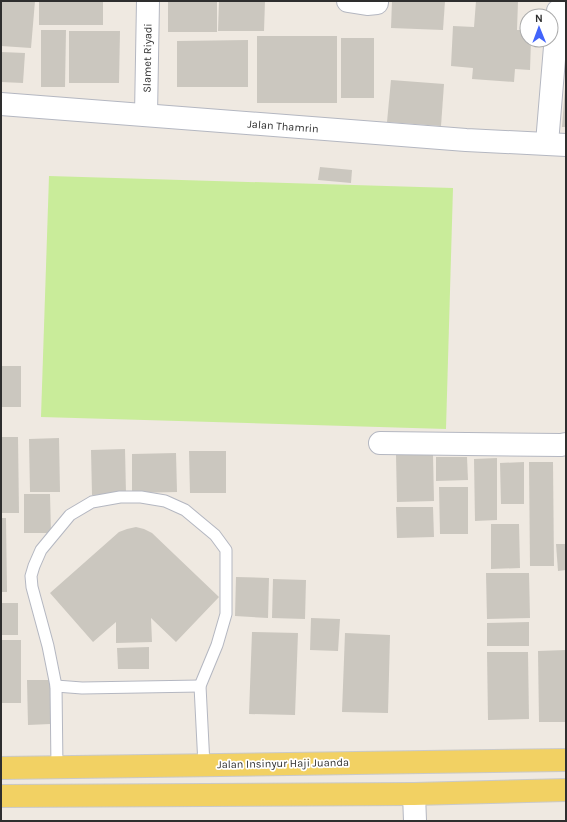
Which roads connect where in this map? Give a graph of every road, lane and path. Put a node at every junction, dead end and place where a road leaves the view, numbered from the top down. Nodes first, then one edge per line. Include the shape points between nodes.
1 (148, 1) edge
2 (348, 1) edge
3 (378, 1) edge
4 (561, 10) edge
5 (1, 104) edge
6 (146, 115) junction
7 (557, 144) edge
8 (380, 443) dead end
9 (566, 444) edge
10 (56, 686) junction
11 (200, 686) junction
12 (566, 760) edge
13 (204, 764) junction
14 (57, 767) junction
15 (1, 768) edge
16 (566, 790) edge
17 (414, 794) junction
18 (1, 796) edge
19 (415, 821) edge

1 - 6 street, Slamet Riyadi
2 - 3 street via 367,4 376,4
4 - 7 street
5 - 6 street, Jalan Thamrin
6 - 7 street, Jalan Thamrin via 466,140
8 - 9 street
10 - 11 lane
10 - 11 lane via 32,586 31,576 41,550 70,515 92,502 120,497 141,497 166,501 185,510 215,535 226,550 226,614 217,645
10 - 14 lane
11 - 13 lane
12 - 13 main road, Jalan Insinyur Haji Juanda
13 - 14 main road, Jalan Insinyur Haji Juanda
14 - 15 main road, Jalan Insinyur Haji Juanda
16 - 17 main road
17 - 18 main road
17 - 19 street

